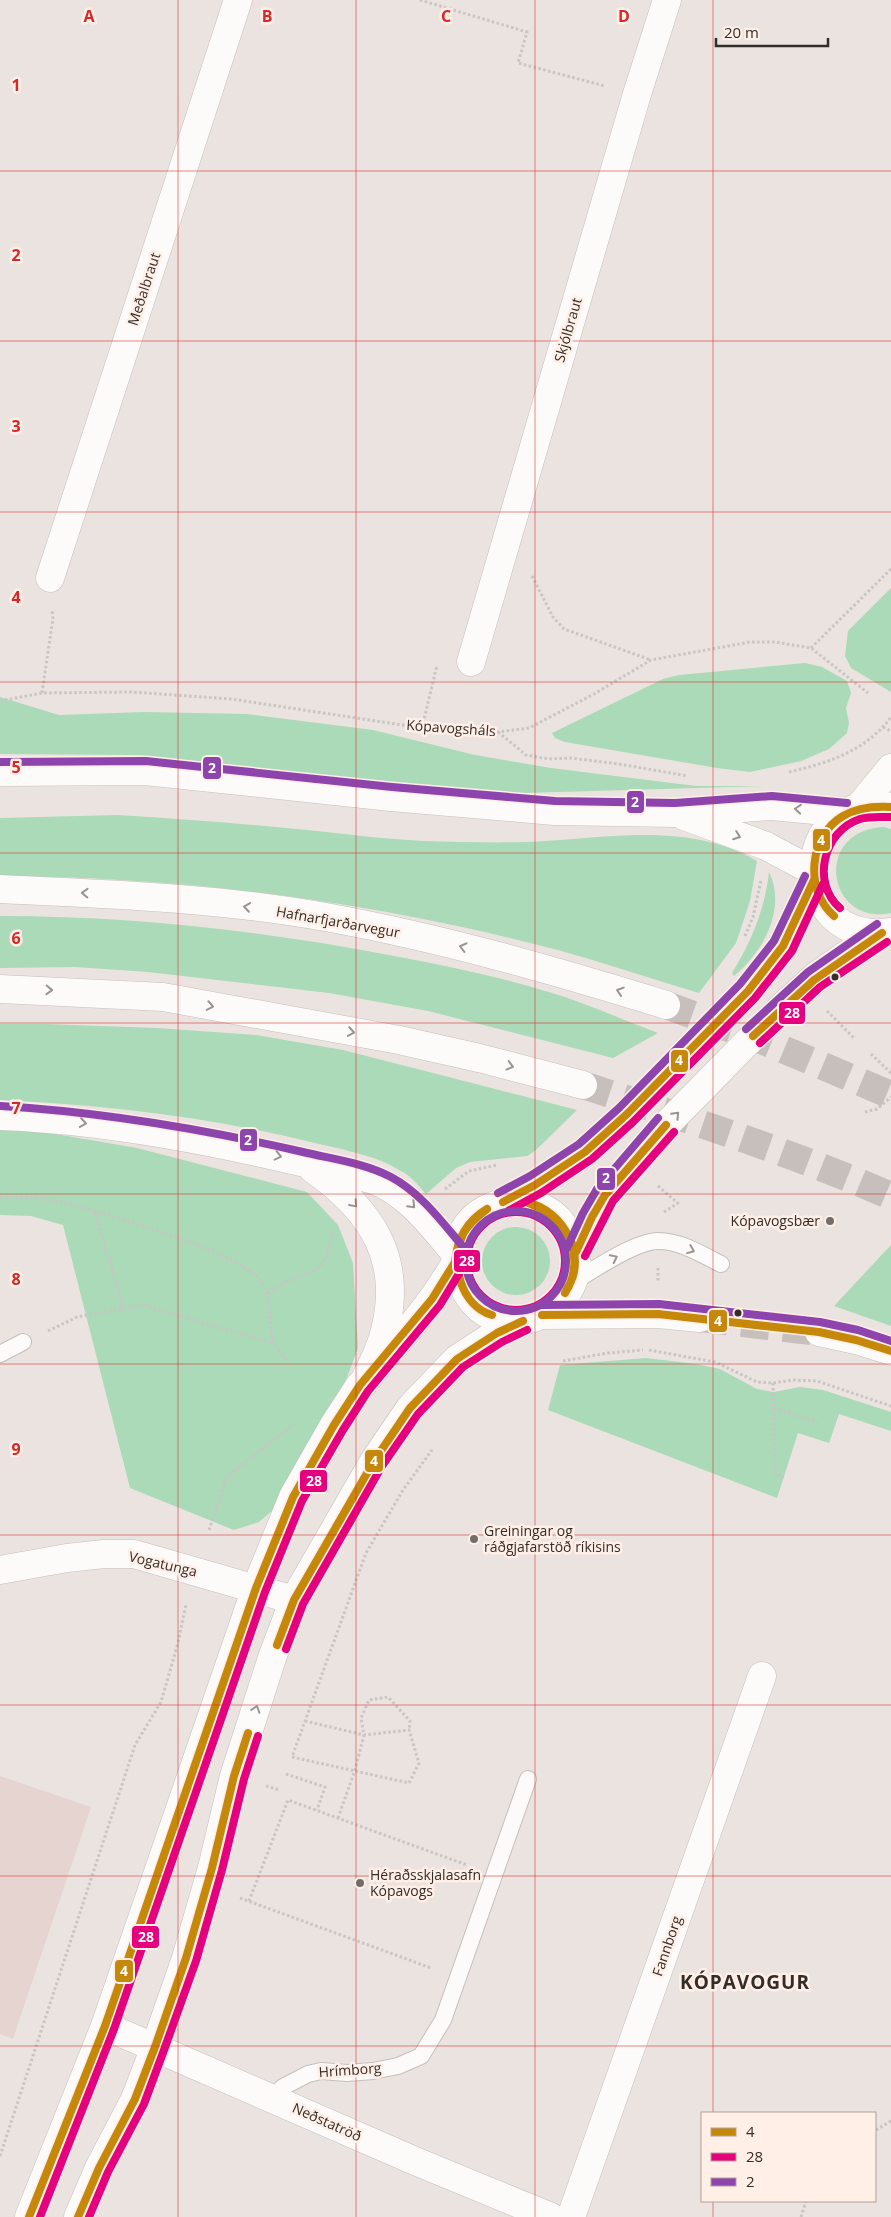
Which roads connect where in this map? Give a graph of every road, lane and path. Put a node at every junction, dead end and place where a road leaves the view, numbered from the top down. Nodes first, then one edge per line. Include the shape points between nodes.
1 (238, 0) edge
2 (420, 0) edge
3 (667, 0) edge
4 (637, 94) junction
5 (505, 546) junction
6 (891, 569) edge
7 (50, 578) joint
8 (811, 648) junction
9 (651, 660) junction
10 (471, 662) joint
11 (42, 693) junction
12 (868, 693) dead end
13 (0, 701) edge
14 (891, 717) edge
15 (884, 727) junction
16 (422, 728) junction
17 (891, 731) edge
18 (498, 732) junction
19 (891, 768) edge
20 (0, 772) edge
21 (784, 773) dead end
22 (691, 777) dead end
23 (891, 808) edge
24 (852, 811) junction
25 (675, 813) junction
26 (762, 872) dead end
27 (813, 875) junction
28 (0, 889) edge
29 (889, 935) edge
30 (745, 938) dead end
31 (0, 990) edge
32 (666, 1006) tunnel mouth
33 (826, 1010) dead end
34 (855, 1039) dead end
35 (871, 1054) dead end
36 (891, 1073) edge
37 (583, 1085) tunnel mouth
38 (891, 1097) edge
39 (865, 1112) dead end
40 (0, 1116) edge
41 (304, 1162) junction
42 (652, 1180) dead end
43 (0, 1198) edge
44 (503, 1202) junction
45 (680, 1205) dead end
46 (95, 1212) junction
47 (334, 1228) dead end
48 (576, 1252) junction
49 (456, 1258) junction
50 (721, 1264) dead end
51 (572, 1284) junction
52 (268, 1294) junction
53 (124, 1309) junction
54 (533, 1318) junction
55 (700, 1318) tunnel mouth
56 (820, 1328) tunnel mouth
57 (23, 1342) joint
58 (273, 1343) junction
59 (891, 1351) edge
60 (0, 1354) edge
61 (563, 1361) dead end
62 (289, 1362) dead end
63 (773, 1383) junction
64 (363, 1384) junction
65 (891, 1406) edge
66 (774, 1408) junction
67 (299, 1417) dead end
68 (818, 1423) dead end
69 (432, 1450) dead end
70 (784, 1477) dead end
71 (209, 1530) dead end
72 (0, 1570) edge
73 (256, 1588) junction
74 (294, 1600) junction
75 (186, 1604) dead end
76 (762, 1676) dead end
77 (305, 1721) junction
78 (409, 1730) junction
79 (364, 1735) junction
80 (355, 1770) junction
81 (286, 1774) dead end
82 (528, 1779) dead end
83 (263, 1785) dead end
84 (280, 1790) dead end
85 (317, 1810) junction
86 (338, 1818) junction
87 (469, 1866) dead end
88 (240, 1898) dead end
89 (249, 1901) junction
90 (435, 1959) dead end
91 (104, 2026) junction
92 (155, 2047) junction
93 (273, 2098) junction
94 (891, 2121) edge
95 (876, 2130) edge
96 (0, 2156) edge
97 (806, 2202) edge
98 (29, 2217) edge
99 (78, 2217) edge
100 (551, 2217) edge
101 (571, 2217) edge
102 (801, 2217) edge

1 - 7 street, Meðalbraut
2 - 4 path via 527,32 518,63
3 - 4 street, Skjólbraut
4 - 5 street, Skjólbraut
5 - 9 path via 524,561 554,617 564,629
5 - 10 street, Skjólbraut
6 - 8 path
7 - 11 path via 53,618
8 - 9 path, Kópavogsháls via 750,642
8 - 12 path, Kópavogsháls
9 - 18 path, Kópavogsháls via 529,728
10 - 16 path via 438,660
11 - 13 path, Kópavogsháls
11 - 16 path, Kópavogsháls via 132,692 231,699
14 - 15 path
15 - 17 path
15 - 21 path via 866,743 846,754 820,765
16 - 18 path, Kópavogsháls
18 - 22 path via 526,755 619,764
19 - 24 street
20 - 25 street via 145,771 554,811
23 - 24 street via 878,805
24 -> 25 street via 772,806
24 - 27 street via 832,823 822,837 815,854
25 -> 27 street via 766,846
26 - 30 path via 753,917
27 - 29 street via 819,898 831,914 863,932
27 - 44 street via 783,946 748,991 585,1152
32 -> 28 street, Hafnarfjarðarvegur via 560,972 437,940 330,918 214,902 108,893
48 -> 29 street via 605,1195 667,1124 784,1004 846,955
31 -> 37 street via 164,997 399,1040
33 - 34 path
35 - 36 path
38 - 39 path via 884,1106
40 -> 41 street via 46,1118 154,1133
41 -> 49 street via 390,1186 418,1211
41 -> 64 street via 338,1187 363,1214 388,1262 391,1285 388,1316
42 - 45 path
43 - 46 path via 42,1199
44 - 48 street via 523,1201 541,1206 558,1218 570,1234
44 - 49 street via 484,1210 468,1224
46 - 52 path via 183,1239 246,1267 260,1279
46 - 53 path
47 - 52 path via 322,1264
48 - 51 street
49 - 54 street via 460,1282 469,1299 484,1312 503,1320
49 - 64 street via 432,1299
51 -> 50 lane via 610,1259 660,1240 688,1248
51 - 54 street via 555,1307
52 - 58 path
53 - 57 path via 78,1317
53 - 58 path via 142,1305
54 - 55 street via 658,1314
54 - 74 street via 497,1333 457,1359 410,1408 374,1461
56 - 59 street
57 - 60 lane
58 - 62 path via 278,1353
61 - 63 path via 649,1350 715,1362 757,1382
63 - 65 path via 794,1380 817,1382
63 - 66 path
64 - 73 street via 334,1425 293,1496
66 - 68 path
66 - 70 path via 775,1474
67 - 71 path via 227,1477
69 - 77 path via 403,1490 366,1552
72 - 73 street, Vogatunga via 67,1558 134,1554
73 - 74 street, Vogatunga
73 - 91 street
92 -> 74 street via 186,1958 234,1776
75 - 96 path via 161,1702 135,1745
76 - 101 street, Fannborg
77 - 79 path
77 - 80 path via 292,1757
78 - 79 path
78 - 79 path via 410,1721 388,1698 369,1700 361,1718
78 - 80 path via 419,1763 409,1783
79 - 80 path
80 - 86 path
81 - 85 path via 325,1787
82 - 93 lane, Hrímborg via 443,2020 421,2056 398,2066 373,2071 308,2074 283,2087
83 - 84 path
85 - 86 path
85 - 89 path via 288,1800
86 - 87 path
88 - 89 path
89 - 90 path via 431,1968
91 - 92 street, Neðstatröð
91 - 98 street
92 - 93 street, Neðstatröð
92 - 99 street via 135,2099
93 - 100 street, Neðstatröð
94 - 95 path
97 - 102 path

